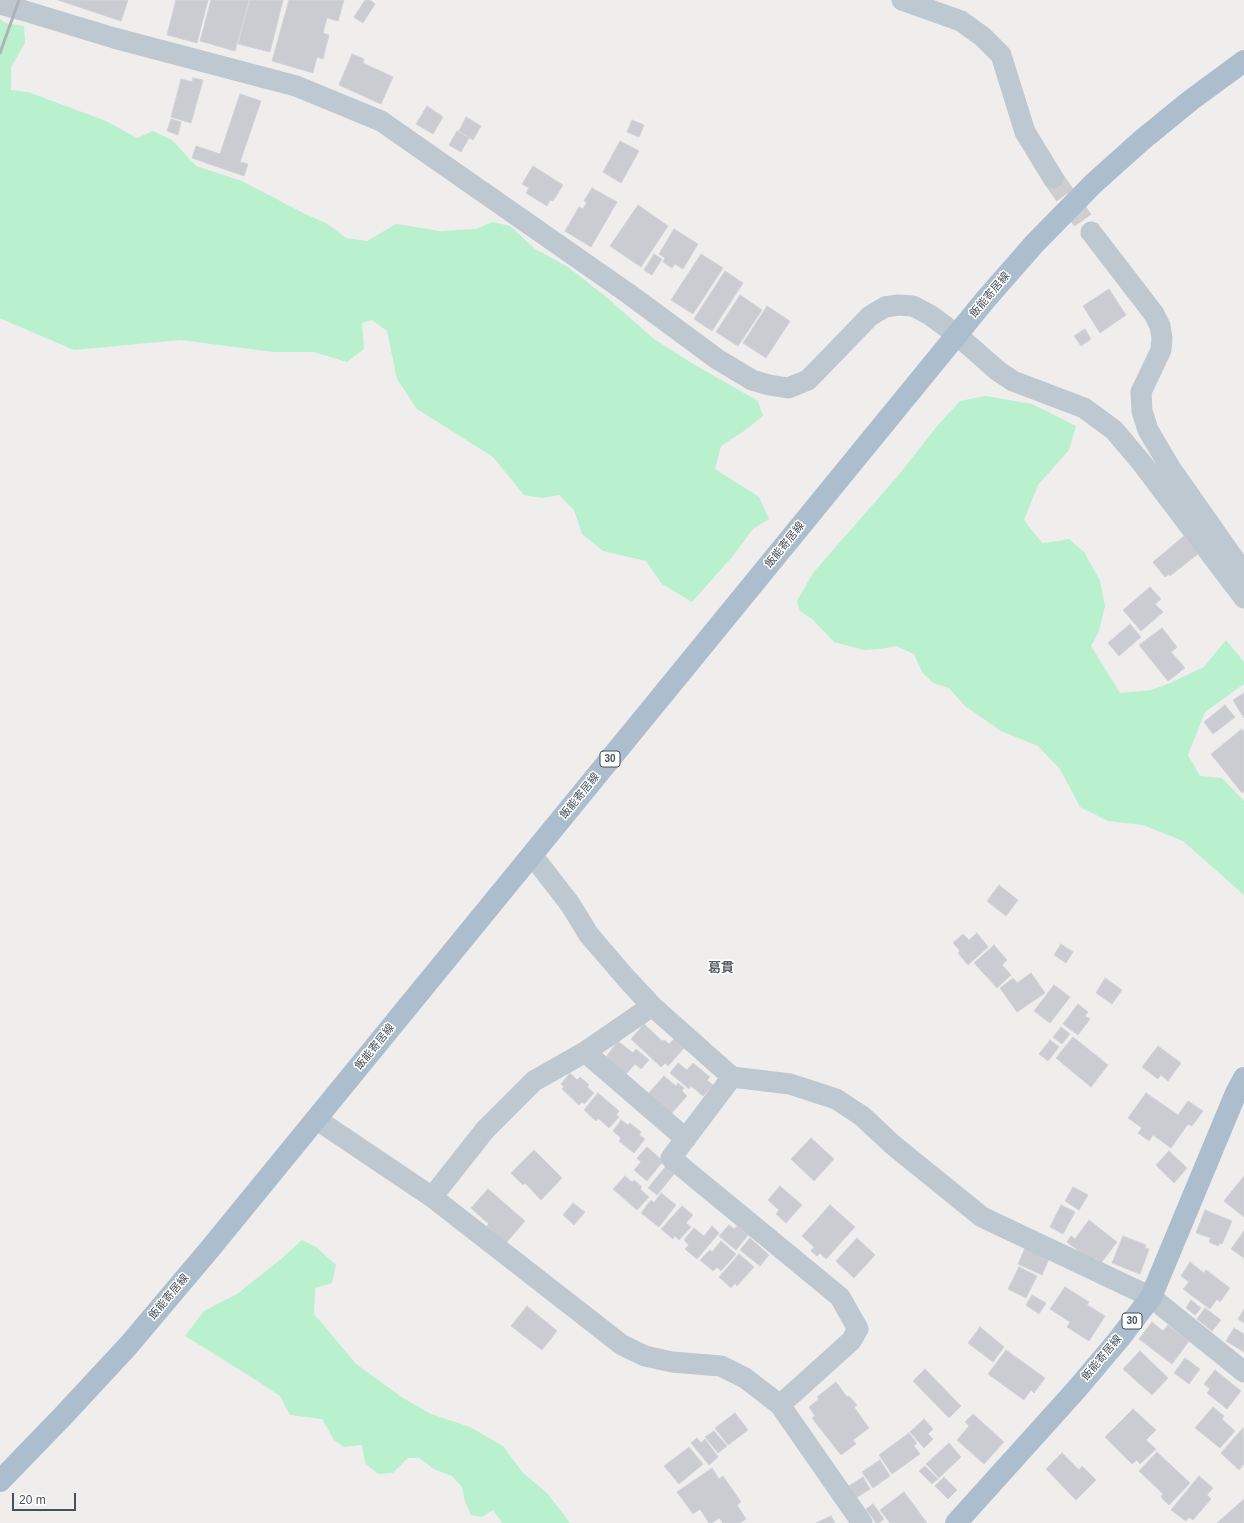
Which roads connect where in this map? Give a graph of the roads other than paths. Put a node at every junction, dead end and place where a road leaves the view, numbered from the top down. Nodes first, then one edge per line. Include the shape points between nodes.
1 (902, 0) edge
2 (0, 4) edge
3 (27, 5) edge
4 (1244, 61) edge
5 (1053, 178) tunnel mouth
6 (1091, 232) tunnel mouth
7 (957, 335) junction
8 (1244, 573) edge
9 (1244, 598) edge
10 (532, 855) junction
11 (652, 1006) junction
12 (585, 1052) junction
13 (732, 1077) junction
14 (1244, 1078) edge
15 (316, 1119) junction
16 (686, 1139) junction
17 (432, 1197) junction
18 (1151, 1297) junction
19 (1244, 1372) edge
20 (780, 1405) junction
21 (0, 1481) edge
22 (862, 1523) edge
23 (956, 1523) edge

1 - 5 street via 961,21 983,37 1001,55 1025,132
2 - 3 street
3 - 7 street via 114,38 296,86 381,121 629,294 717,359 752,380 788,388 808,380 870,316 885,307 913,306
4 - 7 main road, 飯能寄居線 / 30 via 1142,140 1094,183 1035,243
6 - 8 street via 1154,314 1160,326 1161,350 1141,392 1142,411 1148,430 1171,469
7 - 9 street via 1013,381 1084,408 1114,430
7 - 10 main road, 飯能寄居線 / 30
10 - 11 street via 570,904 589,935
10 - 15 main road, 飯能寄居線 / 30
11 - 12 street
11 - 13 street
12 - 16 street
12 - 17 street via 534,1082 485,1130
13 - 16 street
13 - 18 street via 790,1084 836,1099 862,1116 893,1145 982,1217
14 - 18 main road, 飯能寄居線 / 30
15 - 17 street
15 - 21 main road, 飯能寄居線 / 30 via 128,1346
16 - 20 street via 671,1158 840,1297 858,1329 851,1341
17 - 20 street via 622,1345 645,1356 672,1362 721,1366 745,1378
18 - 19 street
18 - 23 main road, 飯能寄居線 / 30 via 1076,1390
20 - 22 street

